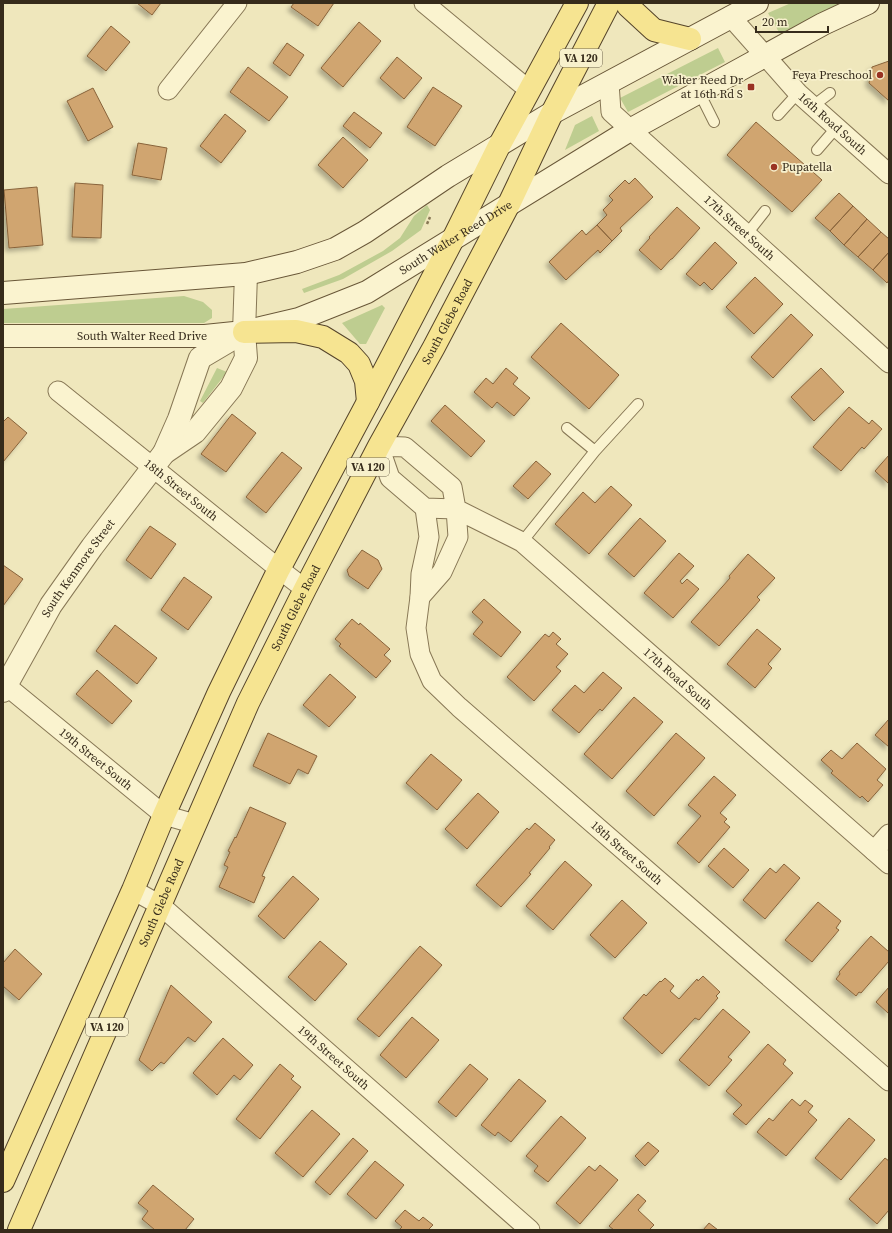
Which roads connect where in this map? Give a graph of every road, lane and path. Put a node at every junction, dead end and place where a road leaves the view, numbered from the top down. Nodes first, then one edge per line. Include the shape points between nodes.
1 (237, 3) edge
2 (424, 3) edge
3 (577, 3) edge
4 (609, 3) edge
5 (627, 3) edge
6 (757, 3) edge
7 (868, 3) edge
8 (729, 10) edge
9 (690, 39) junction
10 (765, 55) junction
11 (609, 83) junction
12 (168, 90) dead end
13 (530, 91) junction
14 (699, 92) junction
15 (830, 93) dead end
16 (798, 94) junction
17 (813, 106) junction
18 (552, 113) junction
19 (778, 115) dead end
20 (714, 122) dead end
21 (836, 128) junction
22 (630, 130) junction
23 (499, 146) junction
24 (818, 150) dead end
25 (889, 174) edge
26 (509, 204) junction
27 (765, 211) dead end
28 (746, 235) junction
29 (453, 239) junction
30 (246, 274) junction
31 (3, 294) edge
32 (244, 332) junction
33 (3, 336) edge
34 (889, 363) edge
35 (58, 390) dead end
36 (368, 402) junction
37 (638, 404) dead end
38 (355, 428) junction
39 (567, 428) dead end
40 (379, 446) junction
41 (595, 451) junction
42 (158, 461) junction
43 (424, 508) junction
44 (456, 509) junction
45 (522, 542) junction
46 (279, 569) junction
47 (305, 588) junction
48 (420, 597) junction
49 (4, 686) edge
50 (164, 815) junction
51 (195, 824) junction
52 (889, 834) edge
53 (874, 851) junction
54 (889, 864) edge
55 (133, 890) junction
56 (160, 905) junction
57 (889, 1080) edge
58 (3, 1181) edge
59 (19, 1230) edge
60 (530, 1230) edge

1 - 12 street
2 - 13 street
3 - 13 main road, VA 120
4 - 18 main road, South Glebe Road / VA 120
5 - 9 main road via 654,30
6 - 8 main road
7 - 10 main road, South Walter Reed Drive
8 - 9 main road
8 - 10 street, 16th Road South
9 - 11 main road
10 - 14 main road, South Walter Reed Drive
10 - 16 street, 16th Road South
11 - 18 main road
11 - 22 street, 17th Street South via 611,112
13 - 18 main road
13 - 23 main road, VA 120
14 - 20 lane
14 - 22 main road, South Walter Reed Drive
15 - 17 lane
16 - 17 street, 16th Road South
16 - 19 lane
17 - 21 street, 16th Road South
18 - 23 main road
18 - 26 main road, South Glebe Road / VA 120
21 - 24 lane
21 - 25 street, 16th Road South
22 - 26 main road, South Walter Reed Drive
22 - 28 street, 17th Street South
23 - 29 main road, VA 120
23 - 30 main road via 335,249 297,262
26 - 29 main road, South Walter Reed Drive
26 - 40 main road, South Glebe Road / VA 120
27 - 28 lane
28 - 34 street, 17th Street South
29 - 32 main road, South Walter Reed Drive via 367,292 299,319
29 - 36 main road, VA 120
30 - 31 main road
30 - 32 main road, South Kenmore Street
32 - 33 main road, South Walter Reed Drive via 205,336
32 - 36 main road via 296,331 323,337 349,353 359,364 366,381
32 - 42 main road, South Kenmore Street via 200,358 179,419
32 - 42 main road, South Kenmore Street via 246,358 231,388 195,432
35 - 42 street, 18th Street South
36 - 38 main road, VA 120
37 - 41 lane
38 - 40 main road
38 - 46 main road, VA 120
39 - 41 lane
40 - 43 street via 390,478
40 - 44 street via 405,447 452,487
40 - 47 main road, South Glebe Road / VA 120
41 - 45 lane
42 - 46 street, 18th Street South
42 - 49 main road, South Kenmore Street via 92,546 51,605
43 - 44 street, 17th Road South
43 - 48 street, 18th Street South via 429,537 421,574
44 - 45 street, 17th Road South
44 - 48 street via 458,537 442,572
45 - 53 street, 17th Road South
46 - 47 street, 18th Street South
46 - 50 main road, VA 120 via 219,692
47 - 51 main road, South Glebe Road / VA 120 via 248,703
48 - 57 street, 18th Street South via 416,628 420,654 432,681
49 - 50 street, 19th Street South
50 - 51 street, 19th Street South
50 - 55 main road, VA 120
51 - 56 main road, South Glebe Road / VA 120
52 - 53 street
53 - 54 street, 17th Road South
55 - 56 street, 19th Street South
55 - 58 main road, VA 120
56 - 59 main road, South Glebe Road / VA 120
56 - 60 street, 19th Street South

